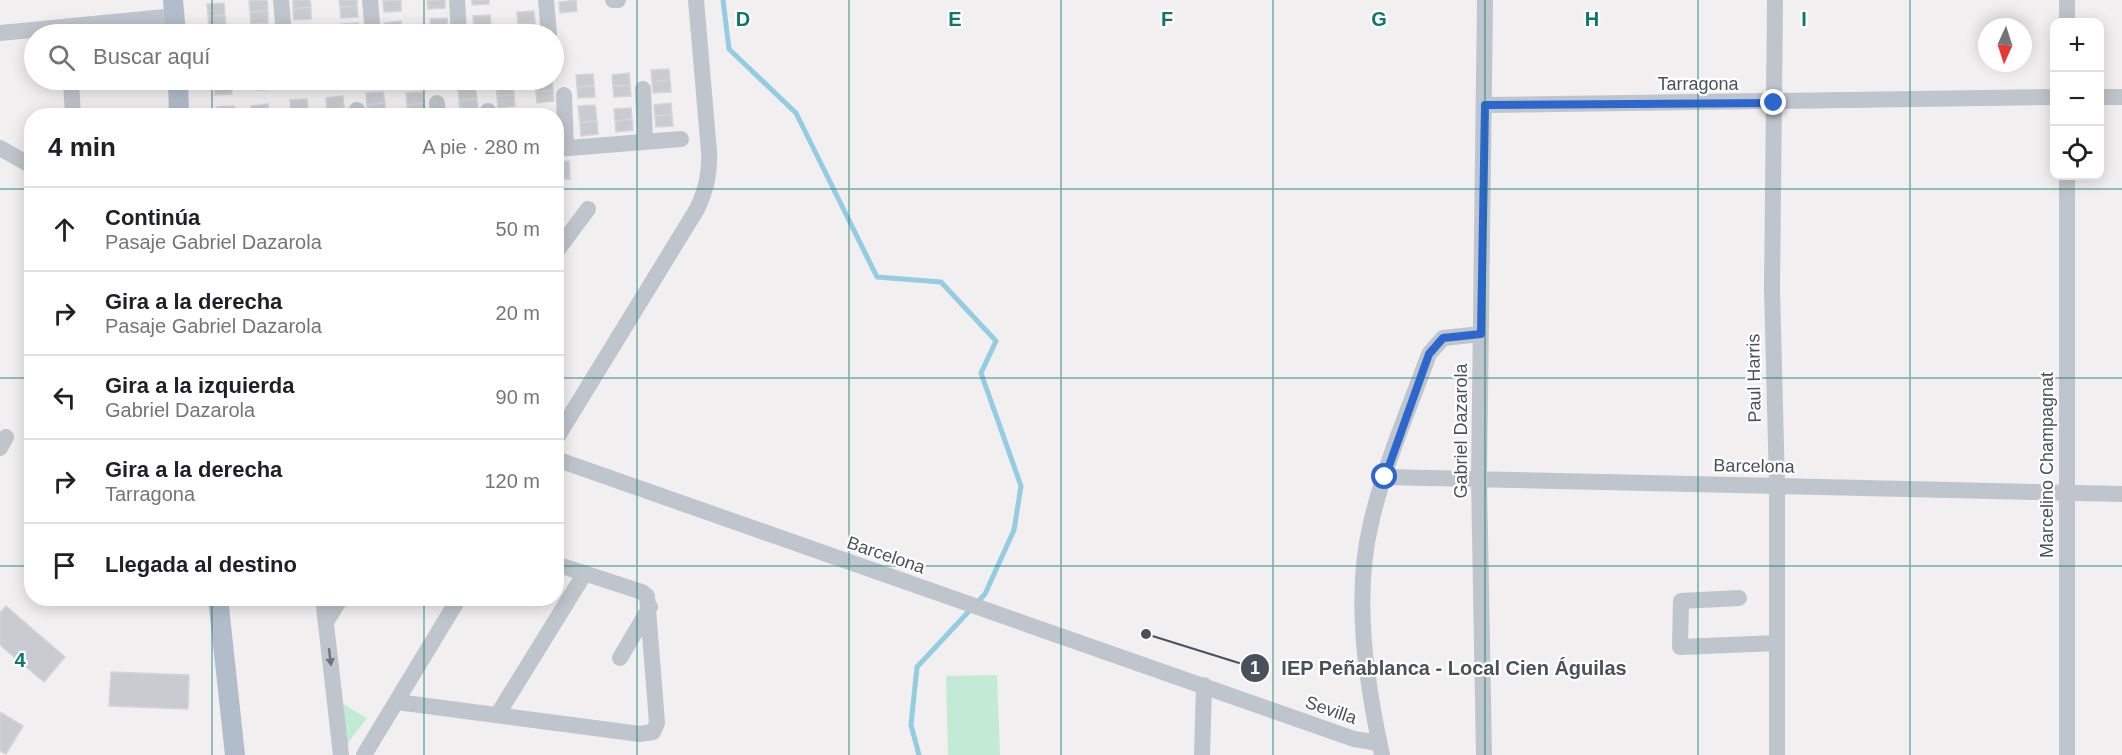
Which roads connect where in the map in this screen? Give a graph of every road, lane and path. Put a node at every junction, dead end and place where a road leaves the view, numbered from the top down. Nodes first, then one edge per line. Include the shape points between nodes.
1 (281, 0) edge
2 (370, 0) edge
3 (457, 0) edge
4 (546, 0) edge
5 (613, 0) edge
6 (618, 0) edge
7 (696, 0) edge
8 (1485, 0) edge
9 (1775, 0) edge
10 (2067, 0) edge
11 (175, 17) edge
12 (2067, 18) edge
13 (118, 24) edge
14 (283, 24) edge
15 (372, 24) edge
16 (458, 24) edge
17 (548, 24) edge
18 (24, 32) edge
19 (0, 33) edge
20 (643, 89) dead end
21 (72, 90) edge
22 (178, 90) edge
23 (564, 95) dead end
24 (2050, 97) edge
25 (2104, 97) edge
26 (2122, 97) edge
27 (1774, 103) junction
28 (1485, 105) junction
29 (73, 108) edge
30 (179, 108) edge
31 (563, 108) edge
32 (681, 139) dead end
33 (645, 141) junction
34 (0, 148) edge
35 (564, 148) edge
36 (24, 162) edge
37 (2067, 180) edge
38 (588, 209) dead end
39 (564, 234) edge
40 (1481, 334) junction
41 (564, 423) edge
42 (564, 462) edge
43 (1385, 477) junction
44 (1479, 478) junction
45 (1777, 486) junction
46 (2067, 493) junction
47 (2122, 494) edge
48 (564, 566) edge
49 (585, 573) junction
50 (1739, 598) dead end
51 (219, 606) edge
52 (324, 606) edge
53 (336, 606) edge
54 (454, 606) edge
55 (650, 607) junction
56 (326, 622) junction
57 (1777, 643) junction
58 (620, 658) dead end
59 (1204, 685) junction
60 (396, 702) junction
61 (498, 714) junction
62 (1380, 749) edge
63 (235, 755) edge
64 (342, 755) edge
65 (364, 755) edge
66 (1202, 755) edge
67 (1484, 755) edge
68 (1777, 755) edge
69 (2067, 755) edge

1 - 14 street
2 - 15 street
3 - 16 street
4 - 17 street
5 - 6 street
7 - 41 street via 710,172 705,192
8 - 28 street, Gabriel Dazarola
9 - 27 street, Paul Harris
10 - 12 street
11 - 13 street
18 - 19 street
20 - 33 street
21 - 29 street
22 - 30 main road
23 - 31 street
24 - 27 street, Tarragona
25 - 26 street
27 - 28 street, Tarragona
27 - 45 street, Paul Harris via 1772,288
28 - 40 street, Gabriel Dazarola
32 - 33 street
33 - 35 street
34 - 36 street
37 - 46 street, Marcelino Champagnat
38 - 39 street via 574,232
40 - 43 street via 1443,338 1429,354
40 - 44 street, Gabriel Dazarola
42 - 59 street, Barcelona
43 - 44 street, Barcelona
43 - 62 street via 1364,563 1368,681
44 - 45 street, Barcelona
44 - 67 street, Gabriel Dazarola
45 - 46 street, Barcelona
45 - 57 street, Paul Harris
46 - 47 street, Barcelona
46 - 69 street, Marcelino Champagnat
48 - 49 street
49 - 55 street via 642,592
49 - 61 street
50 - 57 street via 1681,601 1680,646
51 - 63 main road
52 - 56 street
53 - 56 street
54 - 60 street
55 - 58 street
55 - 61 street via 657,723 653,732 640,734
56 -> 64 street
57 - 68 street, Paul Harris
59 - 62 street, Sevilla
59 - 66 street
60 - 61 street
60 - 65 street

